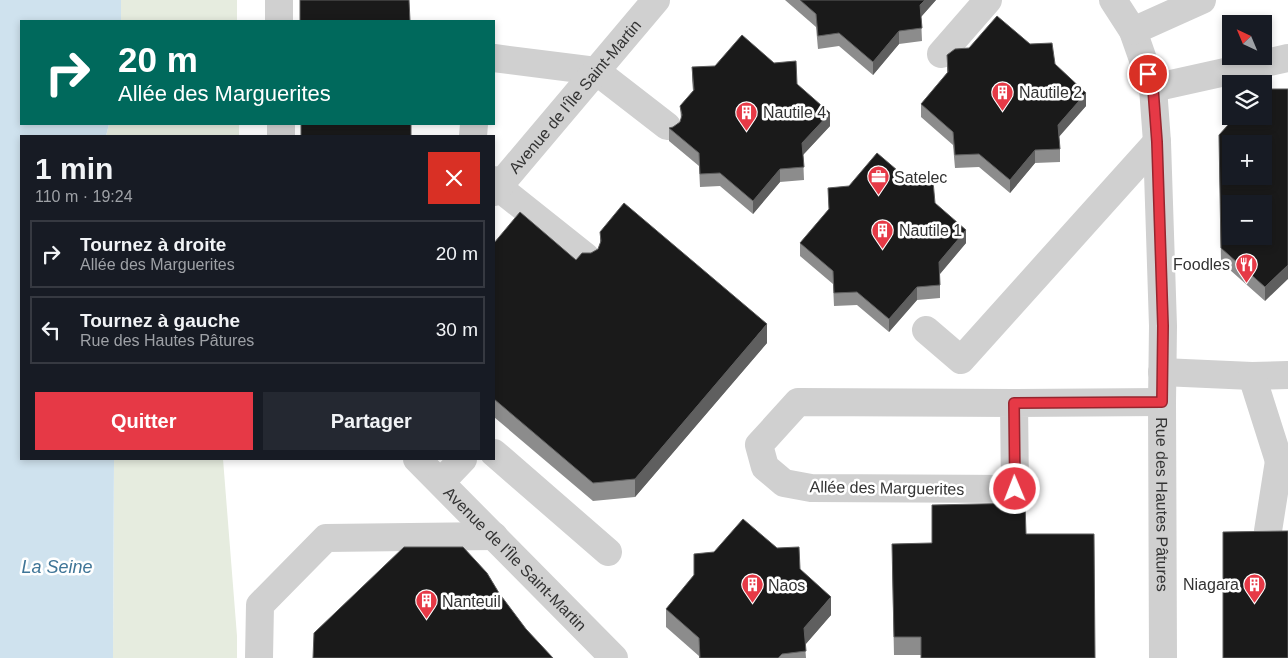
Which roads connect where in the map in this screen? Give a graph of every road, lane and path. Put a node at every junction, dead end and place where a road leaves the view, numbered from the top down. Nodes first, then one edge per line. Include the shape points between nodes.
1 (279, 0) edge
2 (656, 0) edge
3 (988, 0) edge
4 (1113, 0) edge
5 (1202, 0) edge
6 (280, 20) edge
7 (1134, 31) junction
8 (941, 54) dead end
9 (495, 58) edge
10 (1288, 58) edge
11 (596, 71) junction
12 (1153, 88) junction
13 (666, 126) dead end
14 (1157, 142) junction
15 (495, 187) edge
16 (586, 257) edge
17 (926, 330) dead end
18 (1162, 372) junction
19 (1288, 375) edge
20 (1252, 376) junction
21 (1162, 402) junction
22 (1014, 403) junction
23 (495, 454) edge
24 (418, 460) edge
25 (462, 460) edge
26 (1283, 465) edge
27 (440, 482) junction
28 (1268, 531) edge
29 (494, 536) junction
30 (608, 552) dead end
31 (259, 658) edge
32 (614, 658) edge
33 (1163, 658) edge

1 - 6 street
2 - 11 street, Avenue de l'Île Saint-Martin
3 - 8 street
4 - 7 street, Rue des Hautes Pâtures
5 - 7 street
7 - 12 street, Rue des Hautes Pâtures
9 - 11 street
10 - 12 street
11 - 13 street
11 - 15 street, Avenue de l'Île Saint-Martin
12 - 14 street, Rue des Hautes Pâtures
14 - 17 street via 961,360
14 - 18 street, Rue des Hautes Pâtures
15 - 16 street
18 - 20 street
18 - 21 street, Rue des Hautes Pâtures
19 - 20 street
20 - 26 street
21 - 22 street, Allée des Marguerites
21 - 33 street, Rue des Hautes Pâtures
22 - 22 street, Allée des Marguerites via 798,402 759,445 766,467 784,483 811,488 1015,489
23 - 30 street
24 - 27 street, Avenue de l'Île Saint-Martin
25 - 27 street
26 - 28 street
27 - 29 street, Avenue de l'Île Saint-Martin
29 - 31 street via 326,538 260,604
29 - 32 street, Avenue de l'Île Saint-Martin

